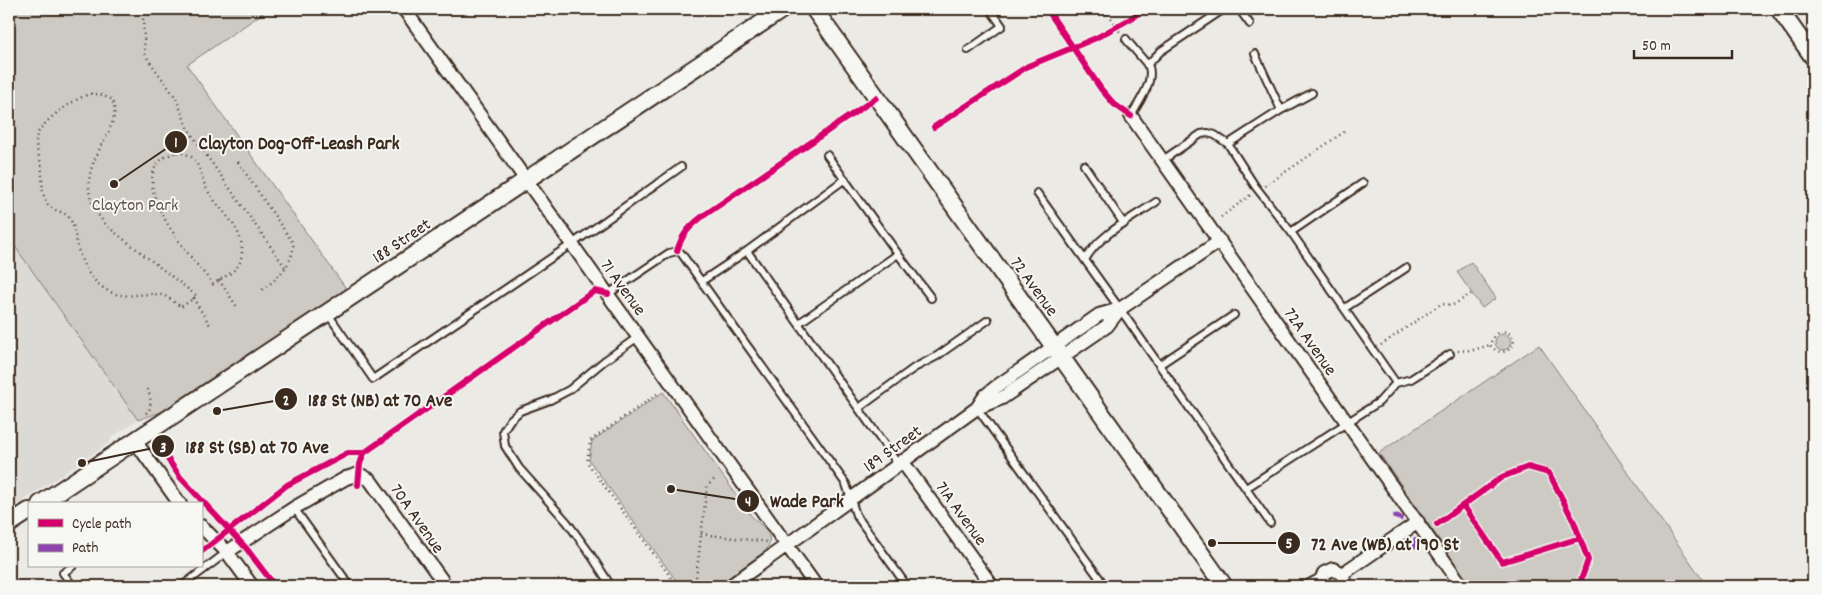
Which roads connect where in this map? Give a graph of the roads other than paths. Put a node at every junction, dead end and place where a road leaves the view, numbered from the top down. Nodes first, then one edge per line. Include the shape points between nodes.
1 (404, 9) edge
2 (783, 9) edge
3 (814, 9) edge
4 (990, 9) edge
5 (1224, 9) edge
6 (1239, 9) edge
7 (1779, 9) edge
8 (1250, 24) dead end
9 (1126, 39) road end
10 (968, 50) dead end
11 (1255, 54) dead end
12 (1813, 57) edge
13 (1147, 65) junction
14 (1312, 93) dead end
15 (1281, 110) junction
16 (1131, 116) joint
17 (1228, 144) junction
18 (827, 155) dead end
19 (1163, 160) junction
20 (1084, 165) dead end
21 (682, 167) dead end
22 (845, 179) junction
23 (526, 180) junction
24 (1363, 183) dead end
25 (1037, 193) dead end
26 (1156, 202) dead end
27 (1124, 224) junction
28 (1291, 232) junction
29 (1220, 241) junction
30 (572, 244) junction
31 (747, 251) junction
32 (898, 254) junction
33 (1085, 260) junction
34 (1406, 268) dead end
35 (702, 281) junction
36 (608, 294) junction
37 (931, 298) dead end
38 (1345, 308) junction
39 (1120, 309) junction
40 (327, 313) junction
41 (1234, 315) dead end
42 (988, 320) dead end
43 (800, 323) junction
44 (638, 337) junction
45 (1057, 352) junction
46 (1450, 354) road end
47 (1159, 365) junction
48 (1396, 383) junction
49 (859, 408) junction
50 (977, 408) junction
51 (1346, 422) junction
52 (134, 441) junction
53 (900, 463) junction
54 (1246, 488) junction
55 (851, 499) junction
56 (43, 502) edge
57 (179, 502) edge
58 (294, 508) junction
59 (28, 512) edge
60 (1418, 522) junction
61 (1270, 523) dead end
62 (9, 524) edge
63 (202, 527) edge
64 (786, 545) junction
65 (227, 552) junction
66 (59, 568) edge
67 (70, 568) edge
68 (63, 573) junction
69 (1342, 580) edge
70 (1322, 583) edge
71 (72, 586) edge
72 (182, 586) edge
73 (252, 586) edge
74 (350, 586) edge
75 (446, 586) edge
76 (611, 586) edge
77 (730, 586) edge
78 (816, 586) edge
79 (907, 586) edge
80 (992, 586) edge
81 (1105, 586) edge
82 (1224, 586) edge
83 (1310, 586) edge
84 (1462, 586) edge

1 - 23 street, 71 Avenue
2 - 23 street, 188 Street
3 - 45 street, 72 Avenue
4 - 10 lane via 1002,26
5 - 13 lane via 1161,51
6 - 8 lane
7 - 12 street
9 - 13 lane
11 - 15 lane
13 - 16 lane via 1149,81
14 - 15 lane
15 - 17 lane
16 - 19 street, 72A Avenue
17 - 19 lane via 1215,134 1201,134
17 - 28 lane
18 - 22 lane
19 - 29 street, 72A Avenue
20 - 27 lane
21 - 30 lane
22 - 31 lane
22 - 32 lane
23 - 30 street, 71 Avenue
23 - 40 street, 188 Street
24 - 28 lane
25 - 33 lane
26 - 27 lane
27 - 33 lane via 1097,243
28 - 38 lane
29 - 39 street, 189 Street
29 - 51 street, 72A Avenue
30 - 36 street, 71 Avenue
30 - 40 lane via 373,379
31 - 35 lane
31 - 43 lane
32 - 37 lane
32 - 43 lane
33 - 39 lane
34 - 38 lane
35 - 36 lane via 685,257 672,251
35 - 55 lane via 846,484
36 - 44 street, 71 Avenue
38 - 48 lane
39 - 45 street, 189 Street via 1100,315
39 - 47 lane
40 - 52 street, 188 Street
41 - 47 lane
42 - 49 lane
43 - 49 lane
44 - 64 street, 71 Avenue
44 - 76 lane via 564,392 520,411 503,431 505,446 519,468 567,522
45 - 50 street, 189 Street via 996,387
45 - 82 street, 72 Avenue
46 - 48 lane via 1411,379
47 - 54 lane
48 - 51 lane via 1379,402
49 - 53 lane
50 - 53 street, 189 Street
50 - 81 lane
51 - 54 lane
51 - 60 street, 72A Avenue
52 - 56 street, 188 Street
52 - 57 street
53 - 55 street, 189 Street
53 - 80 street, 71A Avenue
54 - 61 lane
55 - 64 street, 189 Street
55 - 79 lane via 856,514
58 - 65 street
58 - 74 lane
58 - 75 street, 70A Avenue via 359,474 370,480
59 - 62 street
60 - 69 street
60 - 84 street, 72A Avenue
63 - 65 street
64 - 77 street, 189 Street
64 - 78 street, 71 Avenue
65 - 72 lane
65 - 73 street
66 - 68 lane
67 - 68 lane
68 - 71 lane
69 - 70 street via 1336,569 1330,569 1324,573
70 - 83 street

